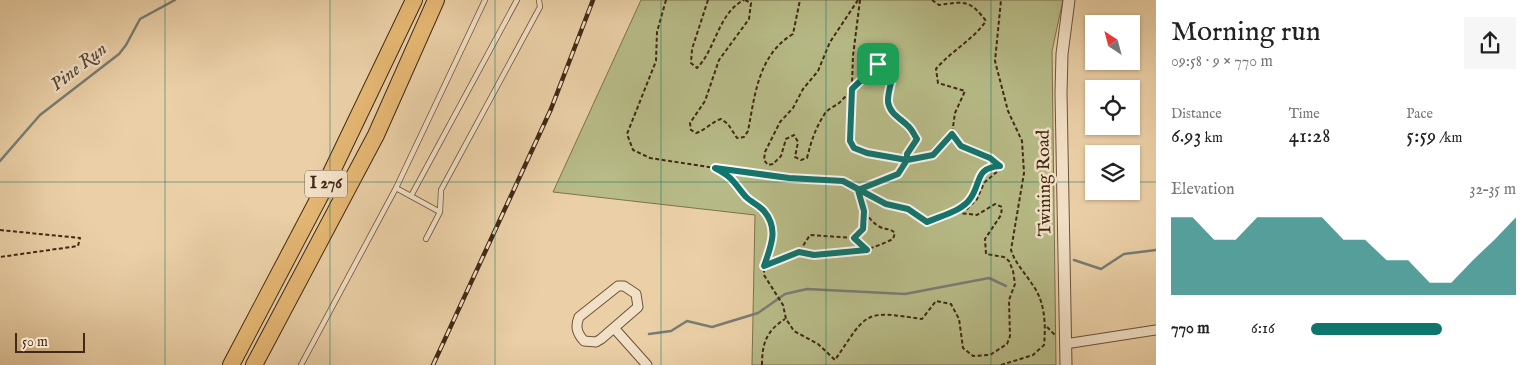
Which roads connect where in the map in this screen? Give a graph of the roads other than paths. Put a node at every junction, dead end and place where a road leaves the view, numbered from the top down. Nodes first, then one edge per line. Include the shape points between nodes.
1 (414, 0) edge
2 (436, 0) edge
3 (486, 0) edge
4 (517, 0) edge
5 (539, 0) edge
6 (1069, 0) edge
7 (396, 188) junction
8 (412, 196) junction
9 (440, 212) junction
10 (426, 239) dead end
11 (614, 328) junction
12 (1156, 330) edge
13 (1065, 344) junction
14 (231, 365) edge
15 (254, 365) edge
16 (301, 365) edge
17 (647, 365) edge
18 (1066, 365) edge

1 - 14 highway, I 276 via 321,194
2 - 15 highway, I 276 via 376,135
3 - 7 lane
4 - 8 lane
5 - 9 lane via 540,7 441,190
6 - 13 street, Twining Road via 1061,93
7 - 8 lane
7 - 16 lane
8 - 9 lane
9 - 10 lane
11 - 11 street via 638,307 636,294 624,286 612,289 579,317 576,324 580,336 588,342 596,342
11 - 17 street
12 - 13 street
13 - 18 street, Twining Road

